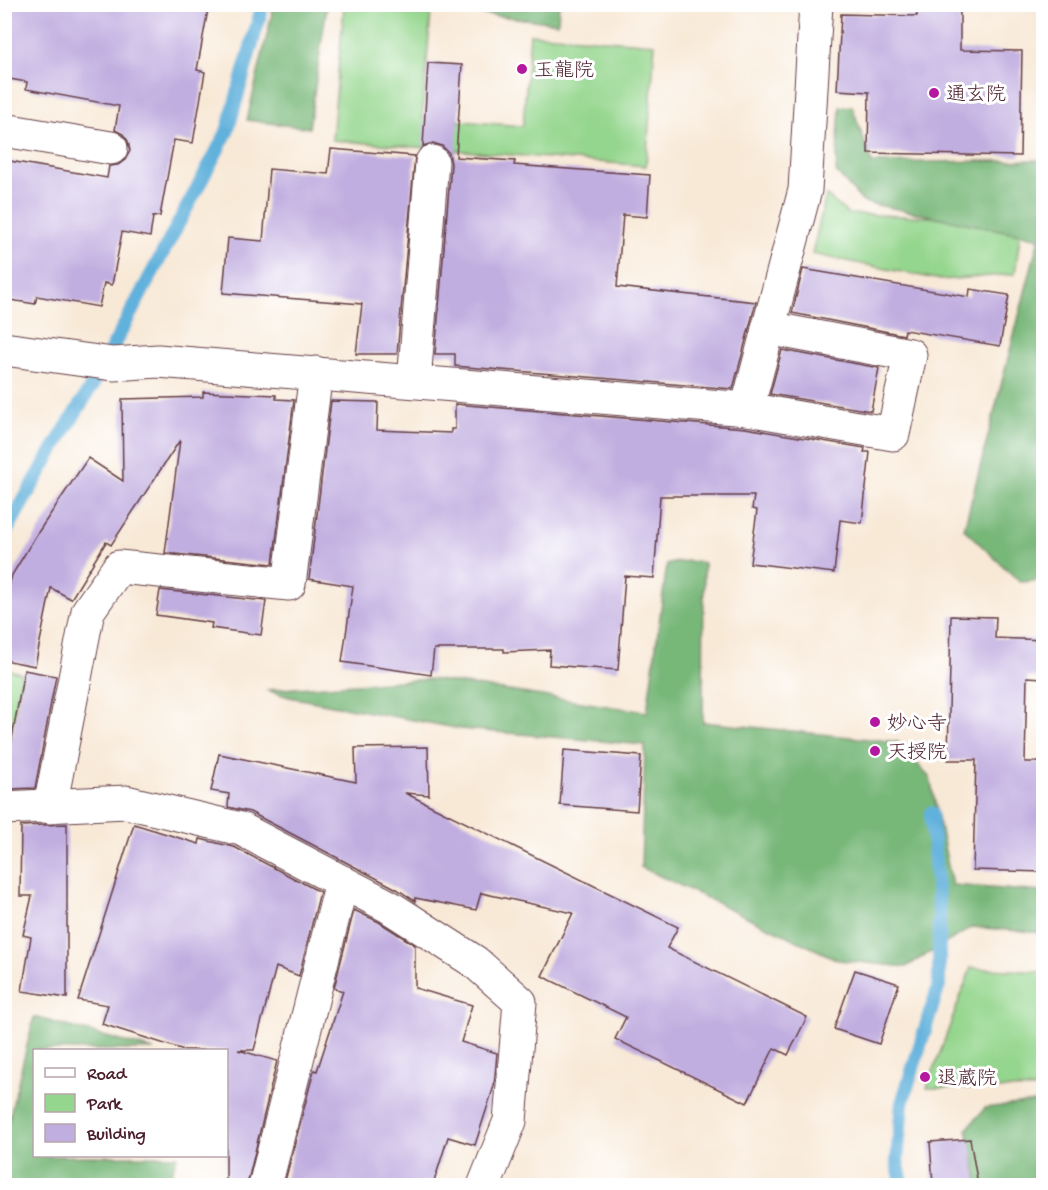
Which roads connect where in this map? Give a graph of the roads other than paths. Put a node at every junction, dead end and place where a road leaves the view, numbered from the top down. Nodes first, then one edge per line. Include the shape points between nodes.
1 (816, 4) edge
2 (4, 130) edge
3 (111, 148) dead end
4 (432, 162) dead end
5 (768, 328) junction
6 (4, 349) edge
7 (316, 373) junction
8 (414, 381) junction
9 (747, 409) junction
10 (50, 807) junction
11 (4, 808) edge
12 (342, 882) junction
13 (265, 1185) edge
14 (484, 1185) edge

1 - 5 lane via 805,190
2 - 3 lane
4 - 8 lane
5 - 9 lane
5 - 9 lane via 910,355 893,434
6 - 7 lane via 113,364 158,361
7 - 8 lane
7 - 10 lane via 289,584 119,567 88,611
8 - 9 lane
10 - 11 lane
10 - 12 lane via 126,802 241,829
12 - 13 lane
12 - 14 lane via 388,906 475,962 520,1002 510,1121

